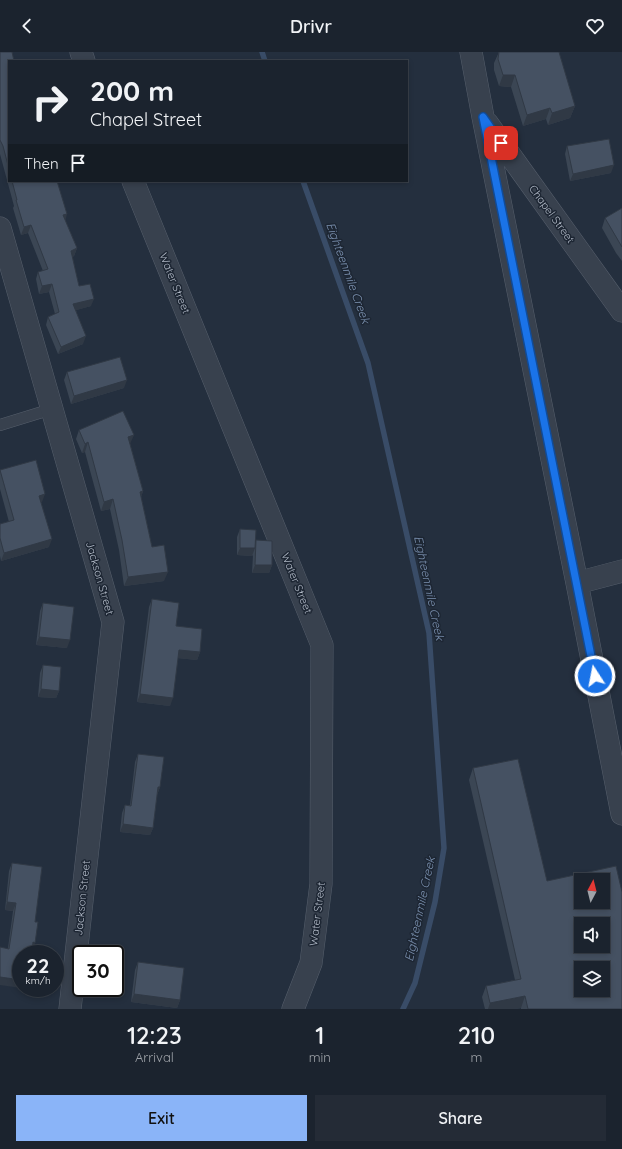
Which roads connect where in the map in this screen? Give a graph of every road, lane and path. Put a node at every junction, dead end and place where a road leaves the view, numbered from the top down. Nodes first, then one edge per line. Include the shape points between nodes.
1 (471, 52) edge
2 (483, 117) junction
3 (133, 182) edge
4 (0, 228) edge
5 (622, 311) edge
6 (52, 409) junction
7 (0, 425) edge
8 (622, 571) edge
9 (577, 583) junction
10 (622, 814) edge
11 (70, 1009) edge
12 (293, 1009) edge

1 - 2 street
2 - 5 street, Chapel Street
2 - 9 street
3 - 12 street, Water Street via 322,645 321,884 311,963
4 - 6 street, Jackson Street
6 - 7 lane
6 - 11 street, Jackson Street via 113,622
8 - 9 street
9 - 10 street

